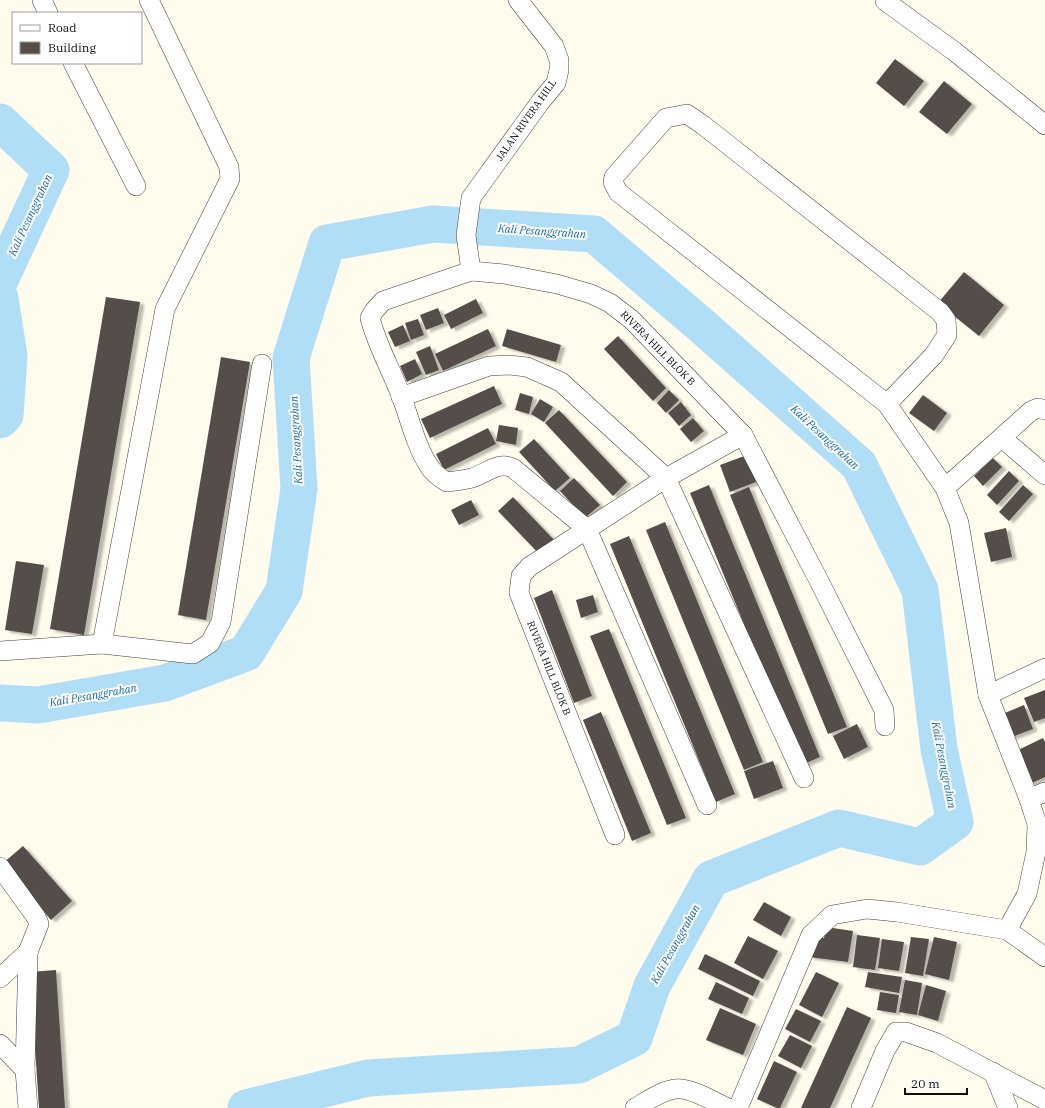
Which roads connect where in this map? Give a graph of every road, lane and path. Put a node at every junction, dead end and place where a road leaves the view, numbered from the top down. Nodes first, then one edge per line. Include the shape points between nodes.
1 (42, 0) edge
2 (149, 0) edge
3 (518, 0) edge
4 (885, 1) edge
5 (48, 12) edge
6 (74, 64) edge
7 (1045, 125) edge
8 (136, 186) dead end
9 (471, 271) junction
10 (262, 364) dead end
11 (401, 397) junction
12 (887, 404) junction
13 (1045, 410) edge
14 (743, 435) junction
15 (1002, 438) junction
16 (1045, 475) edge
17 (666, 478) junction
18 (945, 488) junction
19 (587, 529) junction
20 (102, 644) junction
21 (0, 651) edge
22 (1045, 668) edge
23 (988, 695) junction
24 (885, 726) dead end
25 (804, 778) dead end
26 (1037, 795) edge
27 (707, 805) dead end
28 (615, 835) dead end
29 (0, 867) edge
30 (1007, 930) junction
31 (28, 952) junction
32 (1045, 957) edge
33 (0, 978) edge
34 (0, 1044) edge
35 (25, 1070) junction
36 (993, 1072) junction
37 (1045, 1100) edge
38 (28, 1108) edge
39 (635, 1108) edge
40 (728, 1108) edge
41 (738, 1108) edge
42 (861, 1108) edge
43 (1008, 1108) edge

1 - 5 street
2 - 20 street via 229,168 230,179 165,310
3 - 9 street, JALAN RIVERA HILL via 554,46 559,60 559,70 556,83 471,198 466,235
4 - 7 street via 954,51
6 - 8 street
9 - 11 street, RIVERA HILL BLOK B via 383,301 372,314 370,318 373,330
9 - 14 street, RIVERA HILL BLOK B via 557,284 591,294 610,303 632,320
10 - 20 street via 221,622 210,643 194,654
11 - 17 street via 489,366 527,367 561,382
11 - 19 street, RIVERA HILL BLOK B via 419,446 429,467 438,476 447,482 458,481 506,465
12 - 12 street via 618,192 613,182 614,176 666,118 687,114 703,125 940,312 946,320 947,335 934,355
12 - 18 street
13 - 15 street via 1038,408 1031,411
14 - 17 street, RIVERA HILL BLOK B
14 - 24 street, RIVERA HILL BLOK B via 884,710
15 - 16 street
15 - 18 street
17 - 19 street, RIVERA HILL BLOK B
17 - 25 street
18 - 23 street via 958,523
19 - 27 street, RIVERA HILL BLOK B
19 - 28 street, RIVERA HILL BLOK B via 529,567 521,576 519,593
20 - 21 street
22 - 23 street
23 - 26 street
26 - 30 street via 1036,852 1027,894
29 - 31 street via 39,924
30 - 32 street
30 - 41 street via 867,909 832,915 811,934
31 - 33 street
31 - 35 street
34 - 35 street
35 - 38 street
36 - 37 street
36 - 42 street via 937,1043 906,1032 896,1032
36 - 43 street
39 - 40 street via 653,1097 676,1089 692,1092

